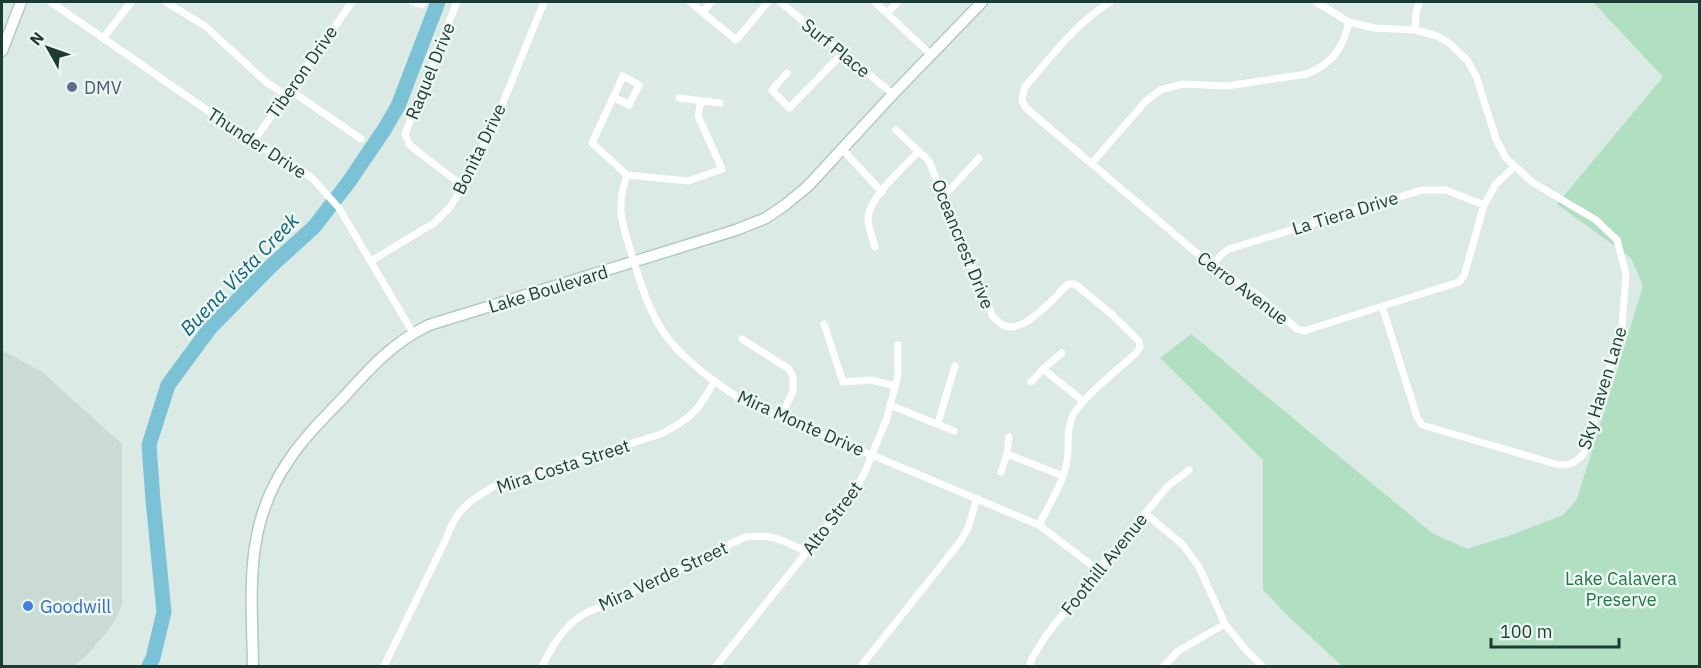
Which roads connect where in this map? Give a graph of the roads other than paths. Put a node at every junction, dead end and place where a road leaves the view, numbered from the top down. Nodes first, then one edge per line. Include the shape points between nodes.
1 (21, 2) edge
2 (51, 2) edge
3 (131, 2) edge
4 (166, 2) edge
5 (352, 2) edge
6 (413, 2) edge
7 (457, 2) edge
8 (544, 2) edge
9 (690, 2) edge
10 (711, 2) edge
11 (768, 2) edge
12 (780, 2) edge
13 (875, 2) edge
14 (898, 2) edge
15 (982, 2) edge
16 (1110, 2) edge
17 (1316, 2) edge
18 (1419, 2) edge
19 (422, 3) edge
20 (703, 12) junction
21 (887, 13) junction
22 (1349, 22) junction
23 (1415, 30) junction
24 (104, 37) junction
25 (2, 51) edge
26 (842, 54) junction
27 (930, 54) junction
28 (787, 73) dead end
29 (288, 92) junction
30 (892, 94) junction
31 (613, 98) dead end
32 (679, 98) dead end
33 (700, 101) junction
34 (720, 103) dead end
35 (896, 130) dead end
36 (361, 139) dead end
37 (253, 142) junction
38 (842, 149) junction
39 (919, 151) junction
40 (979, 158) dead end
41 (1092, 163) junction
42 (1515, 167) junction
43 (627, 175) junction
44 (463, 186) junction
45 (882, 192) junction
46 (944, 196) junction
47 (1484, 205) junction
48 (876, 248) dead end
49 (371, 261) junction
50 (634, 263) junction
51 (1212, 266) junction
52 (1382, 306) junction
53 (824, 324) dead end
54 (413, 333) junction
55 (742, 339) dead end
56 (898, 345) dead end
57 (1062, 353) dead end
58 (955, 366) dead end
59 (1043, 369) junction
60 (714, 381) junction
61 (1031, 382) dead end
62 (896, 386) junction
63 (1083, 402) junction
64 (890, 405) junction
65 (781, 417) junction
66 (938, 423) junction
67 (954, 431) dead end
68 (1009, 436) dead end
69 (1007, 454) junction
70 (871, 455) junction
71 (1189, 470) dead end
72 (1001, 472) dead end
73 (1063, 476) junction
74 (977, 498) junction
75 (1146, 514) junction
76 (1039, 525) junction
77 (807, 552) junction
78 (1098, 570) junction
79 (1225, 624) junction
80 (254, 666) edge
81 (384, 666) edge
82 (542, 666) edge
83 (716, 666) edge
84 (861, 666) edge
85 (1029, 666) edge
86 (1164, 666) edge
87 (1262, 666) edge

1 - 25 main road
2 - 24 street, Thunder Drive
3 - 24 street
4 - 29 street via 205,26 266,82
5 - 29 street, Tiberon Drive
6 - 19 street
7 - 44 street, Raquel Drive via 405,134 409,144
8 - 44 street, Bonita Drive via 495,122
9 - 20 street
10 - 20 street
11 - 20 street via 736,40
12 - 26 street, Surf Place
13 - 21 street
14 - 21 street
15 - 27 main road, Lake Boulevard
16 - 41 street, Cerro Avenue via 1079,24 1022,95 1026,108
17 - 22 street, Sky Haven Lane
18 - 23 street
21 - 27 street
22 - 23 street, Sky Haven Lane
22 - 41 street via 1346,37 1332,59 1307,74 1227,86 1183,84 1160,90 1144,102
23 - 42 street, Sky Haven Lane via 1437,36 1467,60 1496,138
24 - 37 street, Thunder Drive
26 - 28 street via 789,108 772,90
26 - 30 street, Surf Place
27 - 30 main road, Lake Boulevard
29 - 36 street
29 - 37 street, Tiberon Drive
30 - 38 main road, Lake Boulevard
31 - 43 street via 592,143
32 - 33 street
33 - 34 street
33 - 43 street via 698,116 722,169 688,181
35 - 39 street, Oceancrest Drive
37 - 49 street, Thunder Drive via 311,177 339,208
38 - 45 street
38 - 50 main road, Lake Boulevard via 808,186 766,218
39 - 45 street
39 - 46 street, Oceancrest Drive via 929,161
40 - 46 street
41 - 51 street, Cerro Avenue
42 - 47 street, Cerro Avenue via 1496,184
42 - 52 street, Sky Haven Lane via 1532,182 1596,220 1617,240 1626,274 1622,327 1579,459 1559,465 1422,425
43 - 50 street, Mira Monte Drive via 621,210
44 - 49 street, Bonita Drive via 434,223
45 - 48 street via 870,208 868,221
46 - 63 street, Oceancrest Drive via 993,318 1003,326 1012,327 1033,319 1070,284 1075,284 1139,341 1136,353
47 - 51 street, La Tiera Drive via 1446,190 1422,190 1228,249
47 - 52 street, Cerro Avenue via 1459,282
49 - 54 street, Thunder Drive
50 - 54 main road, Lake Boulevard
50 - 60 street, Mira Monte Drive via 650,310 664,333 701,373
51 - 52 street, Cerro Avenue via 1304,331
53 - 62 street via 843,382 871,380
54 - 80 main road, Lake Boulevard via 376,362 290,458 274,484 255,536
55 - 65 street via 789,369 793,377 793,391
56 - 62 street, Alto Street
57 - 59 street
58 - 66 street
59 - 61 street
59 - 63 street
60 - 65 street, Mira Monte Drive via 743,401
60 - 81 street, Mira Costa Street via 696,411 661,434 495,486 472,498 450,526
62 - 64 street, Alto Street
63 - 73 street via 1069,426
64 - 66 street
64 - 70 street, Alto Street
65 - 70 street, Mira Monte Drive
66 - 67 street
68 - 69 street
69 - 72 street
69 - 73 street
70 - 74 street, Mira Monte Drive
70 - 77 street, Alto Street via 852,495
71 - 75 street, Foothill Avenue via 1168,486
73 - 76 street
74 - 76 street, Mira Monte Drive
74 - 84 street via 960,542
75 - 78 street, Foothill Avenue
75 - 79 street via 1183,545 1199,567
76 - 78 street, Mira Monte Drive
77 - 82 street, Mira Verde Street via 775,537 746,537 587,611 568,625
77 - 83 street, Alto Street
78 - 85 street, Foothill Avenue via 1047,634
79 - 86 street via 1178,651
79 - 87 street

